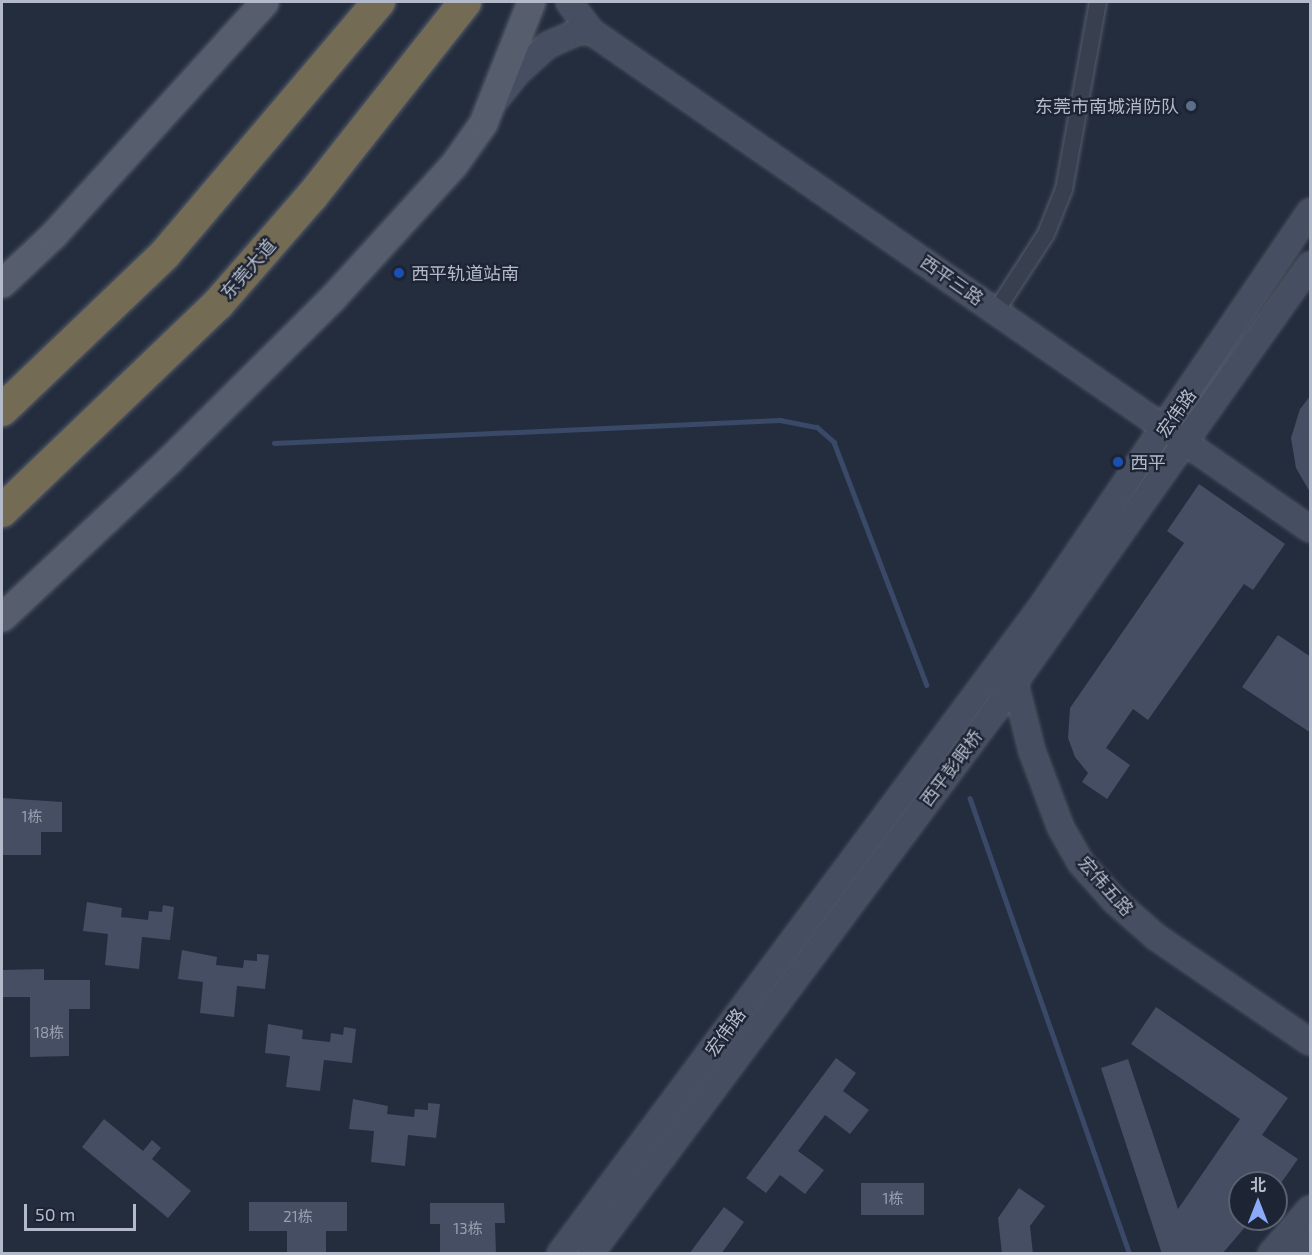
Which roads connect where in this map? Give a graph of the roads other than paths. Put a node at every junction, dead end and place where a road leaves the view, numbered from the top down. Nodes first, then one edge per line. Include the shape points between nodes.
1 (264, 2) edge
2 (379, 2) edge
3 (465, 2) edge
4 (531, 2) edge
5 (569, 2) edge
6 (1098, 2) edge
7 (592, 32) junction
8 (489, 108) junction
9 (1311, 212) edge
10 (1311, 265) edge
11 (2, 284) edge
12 (996, 311) junction
13 (2, 410) edge
14 (1165, 428) junction
15 (1185, 442) junction
16 (2, 511) edge
17 (1311, 529) edge
18 (2, 617) edge
19 (1015, 659) junction
20 (973, 698) joint
21 (993, 713) joint
22 (889, 809) joint
23 (909, 824) joint
24 (1311, 1023) edge
25 (1311, 1042) edge
26 (1311, 1209) edge
27 (1311, 1236) edge
28 (560, 1254) edge
29 (590, 1254) edge
30 (1271, 1254) edge
31 (1296, 1254) edge

1 - 11 main road via 53,235
2 - 13 highway via 165,254
3 - 16 highway, 东莞大道 via 312,196 218,304
4 - 8 main road
5 - 7 street, 西平三路
6 - 12 street via 1064,189 1046,234
7 - 8 street via 577,32 548,45 519,71
7 - 12 street, 西平三路
8 - 18 main road via 454,164 334,296 168,461
9 - 14 street, 宏伟路
10 - 15 street, 宏伟路
12 - 14 street, 西平三路
14 - 15 street, 西平三路
14 - 19 street, 宏伟路
15 - 17 street, 西平三路
15 - 19 street, 宏伟路
19 - 20 street, 宏伟路
19 - 21 street, 宏伟路
19 - 24 street, 宏伟五路 via 1072,824 1094,857 1124,893 1163,926
19 - 25 street, 宏伟五路 via 1032,751 1061,828 1081,863 1115,901 1156,937
20 - 22 street, 西平彭眼桥
21 - 23 street, 西平彭眼桥
22 - 28 street, 宏伟路
23 - 29 street, 宏伟路
26 - 30 street
27 - 31 street

